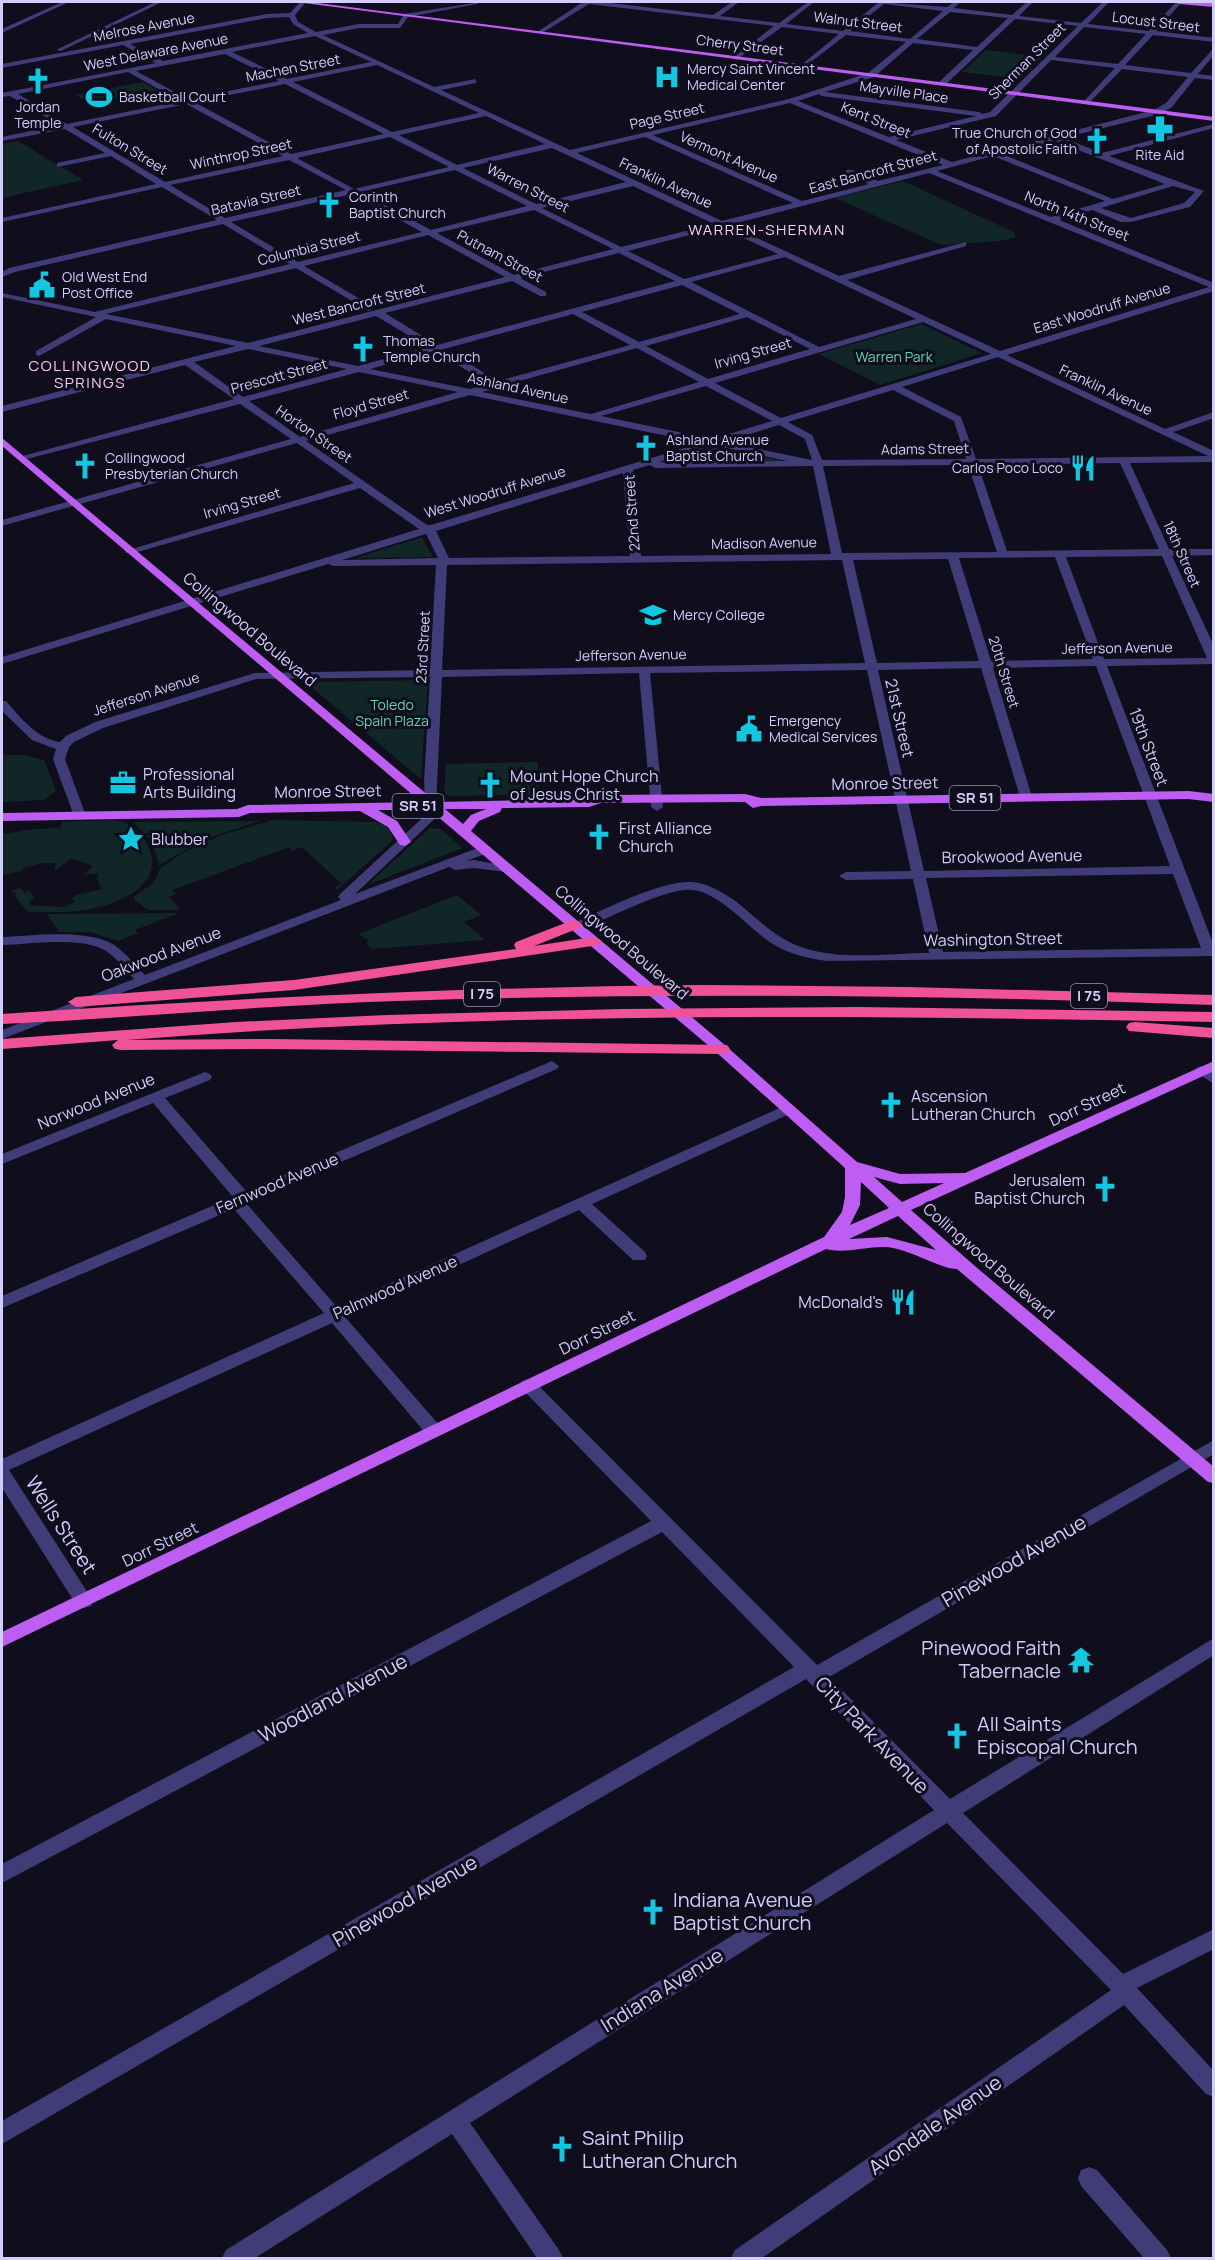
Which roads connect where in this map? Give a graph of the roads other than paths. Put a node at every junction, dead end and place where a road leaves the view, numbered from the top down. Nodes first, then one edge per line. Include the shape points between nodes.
1 (66, 2) edge
2 (159, 2) edge
3 (301, 2) edge
4 (477, 2) edge
5 (589, 2) edge
6 (662, 2) edge
7 (736, 2) edge
8 (811, 2) edge
9 (883, 2) edge
10 (957, 2) edge
11 (1030, 2) edge
12 (1106, 2) edge
13 (1179, 2) edge
14 (1214, 6) edge
15 (651, 9) junction
16 (948, 9) junction
17 (291, 15) junction
18 (406, 15) junction
19 (714, 17) junction
20 (1014, 17) junction
21 (446, 20) junction
22 (780, 25) junction
23 (1081, 25) junction
24 (400, 26) junction
25 (2, 31) edge
26 (540, 32) junction
27 (94, 33) junction
28 (844, 33) junction
29 (1150, 33) junction
30 (316, 34) junction
31 (1214, 40) edge
32 (911, 41) junction
33 (124, 43) junction
34 (979, 49) junction
35 (1214, 50) edge
36 (225, 51) junction
37 (44, 58) junction
38 (736, 58) junction
39 (1049, 58) junction
40 (161, 63) junction
41 (377, 63) junction
42 (2, 66) edge
43 (802, 66) junction
44 (1120, 67) junction
45 (129, 70) junction
46 (871, 75) junction
47 (1193, 76) junction
48 (1214, 78) edge
49 (285, 81) junction
50 (472, 81) dead end
51 (941, 84) junction
52 (2, 87) edge
53 (434, 89) junction
54 (12, 93) junction
55 (816, 93) junction
56 (1015, 93) junction
57 (2, 96) edge
58 (187, 101) junction
59 (791, 101) junction
60 (1086, 103) junction
61 (1157, 112) junction
62 (486, 114) junction
63 (1185, 115) junction
64 (988, 116) junction
65 (1214, 119) edge
66 (65, 126) junction
67 (1214, 126) edge
68 (391, 135) junction
69 (646, 135) junction
70 (1055, 138) junction
71 (2, 139) edge
72 (888, 140) junction
73 (553, 145) junction
74 (568, 153) junction
75 (112, 154) junction
76 (994, 154) junction
77 (1101, 156) junction
78 (289, 157) junction
79 (60, 165) dead end
80 (951, 165) junction
81 (457, 167) junction
82 (931, 171) junction
83 (849, 172) dead end
84 (634, 183) junction
85 (164, 184) junction
86 (878, 184) junction
87 (1173, 184) junction
88 (352, 191) junction
89 (1114, 202) junction
90 (802, 204) junction
91 (536, 207) junction
92 (1094, 208) junction
93 (1050, 219) junction
94 (2, 220) edge
95 (223, 221) junction
96 (723, 225) junction
97 (429, 233) junction
98 (963, 244) dead end
99 (622, 250) junction
100 (786, 254) junction
101 (298, 265) junction
102 (2, 275) edge
103 (513, 278) junction
104 (839, 279) junction
105 (684, 281) junction
106 (1214, 287) edge
107 (543, 294) dead end
108 (2, 295) edge
109 (373, 310) junction
110 (574, 311) junction
111 (94, 314) junction
112 (749, 314) junction
113 (105, 316) junction
114 (924, 319) junction
115 (638, 345) junction
116 (248, 346) junction
117 (436, 348) junction
118 (819, 350) junction
119 (39, 354) dead end
120 (998, 354) junction
121 (187, 362) junction
122 (361, 368) junction
123 (707, 382) junction
124 (497, 385) junction
125 (893, 386) junction
126 (472, 392) junction
127 (242, 400) junction
128 (524, 402) junction
129 (2, 409) edge
130 (1214, 415) edge
131 (591, 416) junction
132 (779, 421) junction
133 (1165, 432) junction
134 (300, 440) junction
135 (2, 441) edge
136 (714, 442) junction
137 (1214, 457) edge
138 (23, 459) junction
139 (1123, 459) junction
140 (972, 462) junction
141 (818, 464) junction
142 (633, 466) junction
143 (362, 484) junction
144 (74, 503) junction
145 (2, 523) edge
146 (427, 529) junction
147 (130, 551) junction
148 (1214, 552) edge
149 (1166, 553) junction
150 (1059, 554) junction
151 (1003, 555) junction
152 (953, 556) junction
153 (842, 557) junction
154 (636, 560) junction
155 (444, 562) junction
156 (315, 563) junction
157 (191, 603) junction
158 (2, 661) edge
159 (1214, 661) edge
160 (1100, 663) junction
161 (986, 665) junction
162 (871, 666) junction
163 (644, 669) junction
164 (436, 674) junction
165 (278, 675) junction
166 (2, 704) edge
167 (63, 746) junction
168 (1214, 791) edge
169 (1189, 795) junction
170 (1150, 796) junction
171 (1026, 797) junction
172 (1214, 798) edge
173 (902, 799) junction
174 (656, 803) junction
175 (508, 805) junction
176 (2, 807) edge
177 (361, 807) junction
178 (434, 808) junction
179 (78, 811) junction
180 (2, 817) edge
181 (463, 833) junction
182 (405, 842) junction
183 (483, 850) junction
184 (431, 869) junction
185 (508, 870) junction
186 (1178, 870) junction
187 (919, 874) junction
188 (846, 876) dead end
189 (334, 906) junction
190 (575, 926) junction
191 (2, 941) edge
192 (593, 942) junction
193 (1211, 952) edge
194 (492, 957) junction
195 (937, 957) junction
196 (142, 980) junction
197 (1214, 990) edge
198 (964, 992) junction
199 (1214, 1000) edge
200 (2, 1007) edge
201 (972, 1015) junction
202 (1214, 1017) edge
203 (2, 1019) edge
204 (1214, 1033) edge
205 (2, 1035) edge
206 (60, 1040) junction
207 (2, 1044) edge
208 (721, 1049) junction
209 (552, 1066) dead end
210 (1209, 1072) edge
211 (205, 1077) dead end
212 (156, 1096) junction
213 (789, 1108) junction
214 (2, 1159) edge
215 (853, 1166) junction
216 (974, 1176) junction
217 (239, 1199) junction
218 (581, 1203) junction
219 (901, 1209) junction
220 (821, 1245) junction
221 (639, 1256) dead end
222 (970, 1271) junction
223 (2, 1302) edge
224 (334, 1315) junction
225 (528, 1385) junction
226 (434, 1431) junction
227 (1214, 1446) edge
228 (1192, 1458) junction
229 (2, 1466) edge
230 (2, 1474) edge
231 (1214, 1477) edge
232 (665, 1522) junction
233 (84, 1601) junction
234 (2, 1640) edge
235 (1214, 1645) edge
236 (812, 1672) junction
237 (947, 1811) junction
238 (2, 1874) edge
239 (1214, 1938) edge
240 (1124, 1989) junction
241 (1214, 2086) edge
242 (455, 2120) junction
243 (2, 2133) edge
244 (1089, 2178) dead end
245 (234, 2259) edge
246 (551, 2259) edge
247 (743, 2259) edge
248 (1159, 2259) edge

1 - 25 street
2 - 27 street
3 - 17 street
3 - 18 main road, Cherry Street
4 - 18 street
5 - 15 street, Walnut Street
5 - 26 street
6 - 15 street
7 - 19 street
8 - 22 street
9 - 16 street, Locust Street
9 - 28 street
10 - 16 street, Page Street
11 - 20 street
12 - 23 street, Sherman Street
13 - 14 main road
13 - 29 street
15 - 19 street, Walnut Street
16 - 20 street, Locust Street
16 - 32 street, Page Street
17 - 30 street, Franklin Avenue via 295,23
17 - 33 street, Melrose Avenue
18 - 21 main road, Cherry Street
18 - 24 street
19 - 22 street, Walnut Street
20 - 23 street, Locust Street
20 - 34 street
21 - 24 main road via 418,19
21 - 26 main road, Cherry Street
22 - 28 street, Walnut Street
22 - 38 street
23 - 29 street, Locust Street
23 - 39 street, Sherman Street
24 - 30 street, West Delaware Avenue via 360,26
26 - 38 main road, Cherry Street
27 - 33 street
27 - 37 street
28 - 32 street, Walnut Street
28 - 43 street
29 - 31 street, Locust Street
29 - 44 street
30 - 36 street, West Delaware Avenue
30 - 41 street, Franklin Avenue
32 - 34 street, Walnut Street
32 - 46 street, Page Street
33 - 37 street, Melrose Avenue
33 - 40 street
34 - 51 street
35 - 47 street, East Bancroft Street
36 - 40 street, West Delaware Avenue
36 - 49 street, Warren Street
37 - 42 street, Melrose Avenue
38 - 43 main road, Cherry Street
39 - 44 street
39 - 56 street, Sherman Street
40 - 45 street, West Delaware Avenue
41 - 49 street, Machen Street
41 - 53 street, Franklin Avenue
43 - 46 main road, Cherry Street
44 - 47 street
44 - 60 street
45 - 54 street, West Delaware Avenue
45 - 58 street, Putnam Street
46 - 51 main road, Cherry Street
46 - 55 street, Page Street
47 - 48 street
47 - 61 street, East Bancroft Street via 1169,105
49 - 58 street, Machen Street
49 - 68 street, Warren Street
50 - 53 street
51 - 56 main road, Cherry Street
52 - 54 street, Fulton Street
53 - 62 street, Franklin Avenue
54 - 57 street, West Delaware Avenue
54 - 66 street, Fulton Street
55 - 59 street, Page Street
55 - 64 street, Mayville Place
56 - 60 main road, Cherry Street
56 - 64 street, Sherman Street
58 - 66 street, Machen Street
58 - 78 street, Putnam Street
59 - 69 street, Page Street
59 - 72 street, Kent Street
60 - 61 main road, Cherry Street
61 - 63 main road, Cherry Street
61 - 70 street, East Bancroft Street
62 - 68 street, Winthrop Street
62 - 73 street, Franklin Avenue
63 - 65 main road, Cherry Street
63 - 67 street
64 - 72 street, Sherman Street
66 - 71 street, Machen Street
66 - 75 street, Fulton Street
67 - 77 street
68 - 78 street, Winthrop Street
68 - 81 street, Warren Street
69 - 74 street, Page Street
69 - 90 street, Vermont Avenue
70 - 76 street, East Bancroft Street
70 - 77 street
72 - 80 street, Kent Street
73 - 74 street, Franklin Avenue
73 - 81 street, Batavia Street
74 - 84 street, Franklin Avenue
75 - 79 street
75 - 85 street, Fulton Street
76 - 80 street, East Bancroft Street
76 - 89 street
77 - 87 street
78 - 85 street, Winthrop Street
78 - 88 street, Putnam Street
80 - 82 street, East Bancroft Street
81 - 88 street, Batavia Street
81 - 91 street, Warren Street
82 - 86 street, East Bancroft Street
82 - 93 street, North 14th Street
83 - 86 street
84 - 91 street, Columbia Street
84 - 96 street, Franklin Avenue
85 - 94 street, Winthrop Street
85 - 95 street, Fulton Street
86 - 90 street, East Bancroft Street
87 - 89 street
87 - 92 street via 1200,191 1187,205 1131,220
88 - 95 street, Batavia Street
88 - 97 street, Putnam Street
89 - 92 street
90 - 96 street, East Bancroft Street
91 - 97 street, Columbia Street
91 - 99 street, Warren Street
92 - 93 street
93 - 106 street, North 14th Street
95 - 101 street, Fulton Street
95 - 102 street, Batavia Street
96 - 99 street, West Bancroft Street
96 - 100 street, Franklin Avenue
97 - 101 street, Columbia Street
97 - 103 street, Putnam Street
98 - 104 street
99 - 103 street, West Bancroft Street
99 - 105 street, Warren Street
100 - 104 street, Franklin Avenue
100 - 105 street, Prescott Street
101 - 109 street, Fulton Street
101 - 111 street, Columbia Street
103 - 107 street, Putnam Street
103 - 109 street, West Bancroft Street
104 - 114 street, Franklin Avenue
105 - 110 street, Prescott Street
105 - 112 street, Warren Street
106 - 120 street, East Woodruff Avenue
108 - 111 street, Ashland Avenue
109 - 116 street, West Bancroft Street
109 - 117 street, Fulton Street
110 - 115 street
110 - 117 street, Prescott Street
111 - 113 street, Ashland Avenue
112 - 115 street, Floyd Street
112 - 118 street, Warren Street
113 - 116 street, Ashland Avenue
113 - 119 street
114 - 118 street, Irving Street
114 - 120 street, Franklin Avenue
115 - 123 street
115 - 124 street, Floyd Street
116 - 121 street, West Bancroft Street
116 - 122 street, Ashland Avenue
117 - 122 street, Prescott Street
117 - 124 street, Fulton Street
118 - 123 street, Irving Street
120 - 125 street, West Woodruff Avenue
120 - 133 street, Franklin Avenue
121 - 127 street, Horton Street
121 - 129 street, West Bancroft Street
122 - 126 street, Ashland Avenue
122 - 127 street, Prescott Street
123 - 131 street, Irving Street
123 - 132 street
124 - 126 street, Floyd Street
124 - 128 street, Fulton Street
125 - 132 street, West Woodruff Avenue
125 - 140 street via 958,419
126 - 128 street, Ashland Avenue
126 - 134 street, Floyd Street
127 - 134 street, Horton Street
127 - 138 street, Prescott Street
128 - 131 street, Ashland Avenue
130 - 133 street
131 - 136 street, Ashland Avenue
132 - 136 street, West Woodruff Avenue
132 - 141 street via 812,440
133 - 137 street, Franklin Avenue
134 - 143 street, Horton Street
134 - 144 street, Floyd Street
135 - 138 main road, Collingwood Boulevard
136 - 141 street, Ashland Avenue
136 - 142 street, West Woodruff Avenue
137 - 139 street, Adams Street
138 - 144 main road, Collingwood Boulevard
139 - 140 street, Adams Street
139 - 149 street, 18th Street
140 - 141 street, Adams Street
140 - 151 street
141 - 142 street, Adams Street
141 - 153 street, 21st Street
142 - 146 street, West Woodruff Avenue
142 - 154 street, 22nd Street
143 - 146 street, Horton Street
143 - 147 street, Irving Street
144 - 145 street, Floyd Street
144 - 147 main road, Collingwood Boulevard
146 - 155 street, 23rd Street
146 - 156 street, West Woodruff Avenue
147 - 157 main road, Collingwood Boulevard
148 - 149 street, Madison Avenue
149 - 150 street, Madison Avenue
149 - 159 street, 18th Street
150 - 151 street, Madison Avenue
150 - 160 street, 19th Street
151 - 152 street, Madison Avenue
152 - 153 street, Madison Avenue
152 - 161 street, 20th Street
153 - 154 street, Madison Avenue
153 - 162 street, 21st Street
154 - 155 street, Madison Avenue
155 - 156 street, Madison Avenue
155 - 164 street, 23rd Street
156 - 157 street, West Woodruff Avenue
157 - 158 street, West Woodruff Avenue
157 - 165 main road, Collingwood Boulevard
159 - 160 street, Jefferson Avenue
160 - 161 street, Jefferson Avenue
160 - 170 street, 19th Street
161 - 162 street, Jefferson Avenue
161 - 171 street, 20th Street
162 - 163 street, Jefferson Avenue
162 - 173 street, 21st Street
163 - 164 street, Jefferson Avenue
163 - 174 street
164 - 165 street, Jefferson Avenue
164 - 178 street, 23rd Street via 430,782
165 - 167 street, Jefferson Avenue via 241,679 99,724
165 - 178 main road, Collingwood Boulevard
166 - 167 street via 36,737
167 - 179 street via 60,764
168 - 169 main road, Monroe Street / SR 51 via 1195,791
169 - 170 main road, Monroe Street / SR 51
169 - 172 main road, Monroe Street / SR 51
170 - 171 main road, Monroe Street / SR 51
170 - 186 street, 19th Street
171 - 173 main road, Monroe Street / SR 51
173 - 174 main road, Monroe Street / SR 51 via 761,802 746,806
173 - 187 street, 21st Street
174 - 175 main road, Monroe Street / SR 51 via 600,808 589,803
175 - 178 main road, Monroe Street / SR 51
175 - 181 main road via 475,818
176 - 179 main road, Monroe Street / SR 51
177 - 178 main road, Monroe Street / SR 51
177 - 179 main road, Monroe Street / SR 51 via 248,809 238,813
177 - 182 main road via 393,824
178 - 181 main road, Collingwood Boulevard
178 - 182 street, Oakwood Avenue
179 - 180 main road, Monroe Street / SR 51
181 - 183 main road, Collingwood Boulevard
182 - 189 street, Oakwood Avenue
183 - 184 street, Oakwood Avenue
183 - 185 main road, Collingwood Boulevard
184 - 185 street, Oakwood Avenue via 474,864
184 - 189 street, Oakwood Avenue
185 - 190 main road, Collingwood Boulevard
186 - 187 street, Brookwood Avenue
186 - 193 street, 19th Street
187 - 188 street, Brookwood Avenue
187 - 195 street, 21st Street
189 - 196 street, Oakwood Avenue
190 - 192 main road, Collingwood Boulevard
190 - 194 highway
190 - 195 street, Washington Street via 667,891 693,886 714,893 795,950 822,957
191 - 196 street via 100,943
192 - 194 highway
192 - 208 main road, Collingwood Boulevard
193 - 195 street, Washington Street
194 - 200 highway via 294,985
196 - 205 street, Oakwood Avenue
197 - 198 highway
198 - 199 highway, I 75
198 - 203 highway, I 75 via 815,990 397,996
201 - 202 highway, I 75
201 - 204 highway
201 - 206 highway, I 75 via 740,1013 408,1020 180,1030
206 - 207 highway, I 75
206 - 208 highway via 99,1046
208 - 213 main road, Collingwood Boulevard
209 - 217 street, Fernwood Avenue
210 - 216 main road, Dorr Street
211 - 212 street, Norwood Avenue
212 - 214 street, Norwood Avenue
212 - 217 street
213 - 215 main road, Collingwood Boulevard
213 - 218 street, Palmwood Avenue
215 - 216 main road via 900,1179
215 - 219 main road, Collingwood Boulevard
215 - 220 main road via 853,1208 842,1226
216 - 219 main road, Dorr Street
217 - 223 street, Fernwood Avenue
217 - 224 street
218 - 221 street
218 - 224 street, Palmwood Avenue
219 - 220 main road, Dorr Street
219 - 222 main road, Collingwood Boulevard
220 - 222 main road via 906,1245
220 - 225 main road, Dorr Street
222 - 228 main road, Collingwood Boulevard
224 - 226 street
224 - 229 street, Palmwood Avenue
225 - 226 main road, Dorr Street
225 - 232 street, City Park Avenue
226 - 233 main road, Dorr Street
227 - 228 street, Pinewood Avenue
228 - 231 main road, Collingwood Boulevard
228 - 236 street, Pinewood Avenue
230 - 233 street, Wells Street
232 - 236 street, City Park Avenue
232 - 238 street, Woodland Avenue
233 - 234 main road, Dorr Street
235 - 237 street, Indiana Avenue
236 - 237 street, City Park Avenue
236 - 243 street, Pinewood Avenue
237 - 240 street, City Park Avenue
237 - 242 street, Indiana Avenue
239 - 240 street, Avondale Avenue
240 - 241 street, City Park Avenue
240 - 247 street, Avondale Avenue
242 - 245 street, Indiana Avenue
242 - 246 street
244 - 248 street

